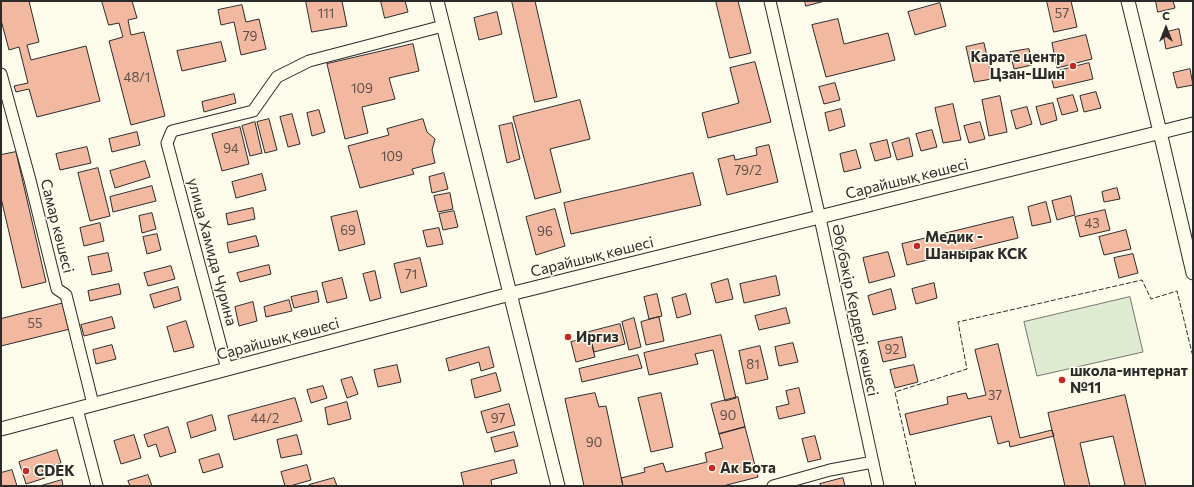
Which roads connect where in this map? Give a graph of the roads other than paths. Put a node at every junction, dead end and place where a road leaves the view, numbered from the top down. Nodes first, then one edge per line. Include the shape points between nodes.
1 (436, 1) edge
2 (770, 1) edge
3 (1128, 1) edge
4 (443, 26) junction
5 (1, 74) edge
6 (1193, 124) edge
7 (1160, 132) junction
8 (820, 218) junction
9 (1193, 273) edge
10 (510, 294) junction
11 (228, 369) junction
12 (93, 404) junction
13 (77, 409) junction
14 (1, 429) edge
15 (873, 462) junction
16 (97, 486) edge
17 (558, 486) edge
18 (773, 486) edge
19 (878, 486) edge

1 - 4 street
2 - 8 street, Әбубәкір Кердері көшесі
3 - 7 street
4 - 10 street
4 - 11 street, улица Хамида Чурина via 309,61 277,77 253,111 172,132 167,143
5 - 12 street, Самар көшесі via 57,289 66,295
6 - 7 street, Сарайшық көшесі
7 - 8 street, Сарайшық көшесі
7 - 9 street
8 - 10 street, Сарайшық көшесі
8 - 15 street, Әбубәкір Кердері көшесі
10 - 11 street, Сарайшық көшесі
10 - 17 street
11 - 12 street, Сарайшық көшесі
12 - 13 street, Сарайшық көшесі
13 - 14 street, Сарайшық көшесі
13 - 16 street
15 - 18 street via 830,470
15 - 19 street, Әбубәкір Кердері көшесі

